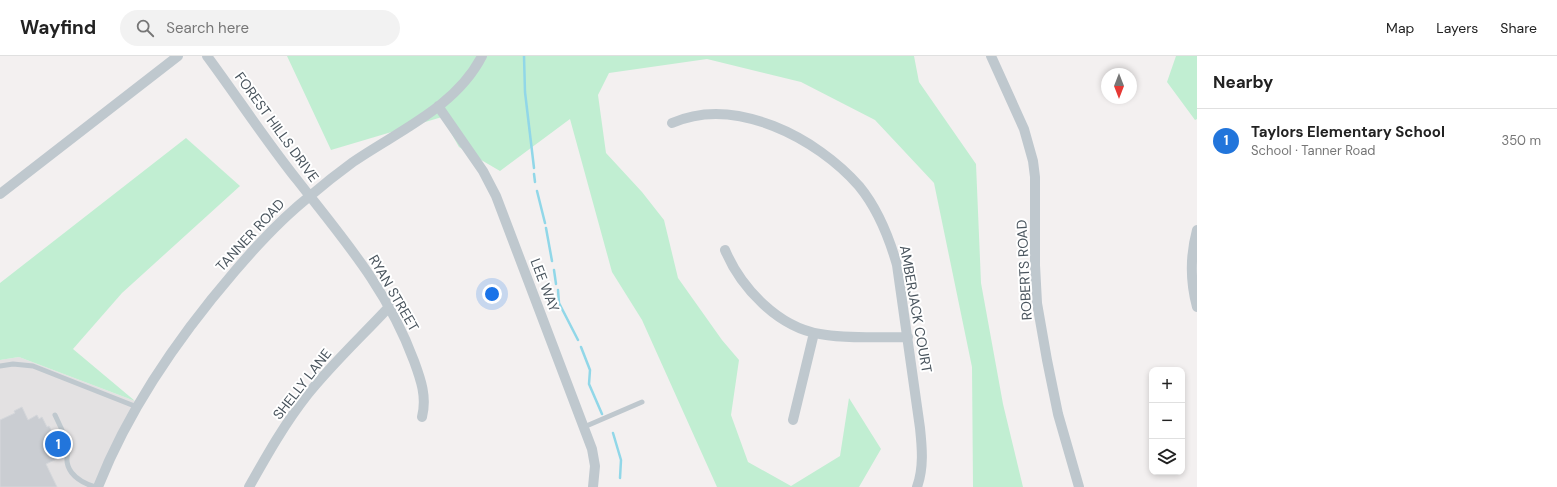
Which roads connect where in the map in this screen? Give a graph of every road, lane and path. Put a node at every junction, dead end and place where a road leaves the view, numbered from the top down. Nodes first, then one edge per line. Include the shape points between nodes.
1 (178, 56) edge
2 (207, 56) edge
3 (482, 56) edge
4 (991, 56) edge
5 (438, 106) junction
6 (672, 123) dead end
7 (0, 194) edge
8 (310, 196) junction
9 (1197, 230) edge
10 (725, 250) dead end
11 (390, 307) junction
12 (1197, 307) edge
13 (814, 333) junction
14 (908, 337) junction
15 (0, 366) edge
16 (642, 402) dead end
17 (137, 407) junction
18 (55, 415) dead end
19 (422, 417) dead end
20 (793, 420) dead end
21 (584, 428) junction
22 (97, 487) edge
23 (249, 487) edge
24 (593, 487) edge
25 (917, 487) edge
26 (1079, 487) edge

1 - 7 street
2 - 8 street, FOREST HILLS DRIVE
3 - 5 street, TANNER ROAD via 466,81
4 - 26 street, ROBERTS ROAD via 1024,129 1033,161 1037,303 1058,414
5 - 8 street, TANNER ROAD via 352,163
5 - 21 street, LEE WAY via 483,171 496,196
6 - 14 street, AMBERJACK COURT via 694,115 713,114 751,119 799,138 842,169 871,203 890,242 897,265
8 - 11 street, RYAN STREET via 353,251
8 - 17 street, TANNER ROAD via 274,229 214,296 170,354
9 - 12 street via 1191,272
10 - 13 street via 736,273 764,306 800,328
11 - 19 street, RYAN STREET via 421,382 424,406
11 - 23 street, SHELLY LANE via 348,349 308,395 276,440
13 - 14 street
13 - 20 street
14 - 25 street, AMBERJACK COURT via 922,450
15 - 17 lane via 33,366
16 - 21 lane
17 - 22 street, TANNER ROAD
18 - 22 lane via 70,447 66,462 69,469 79,479
21 - 24 street, LEE WAY via 595,466

